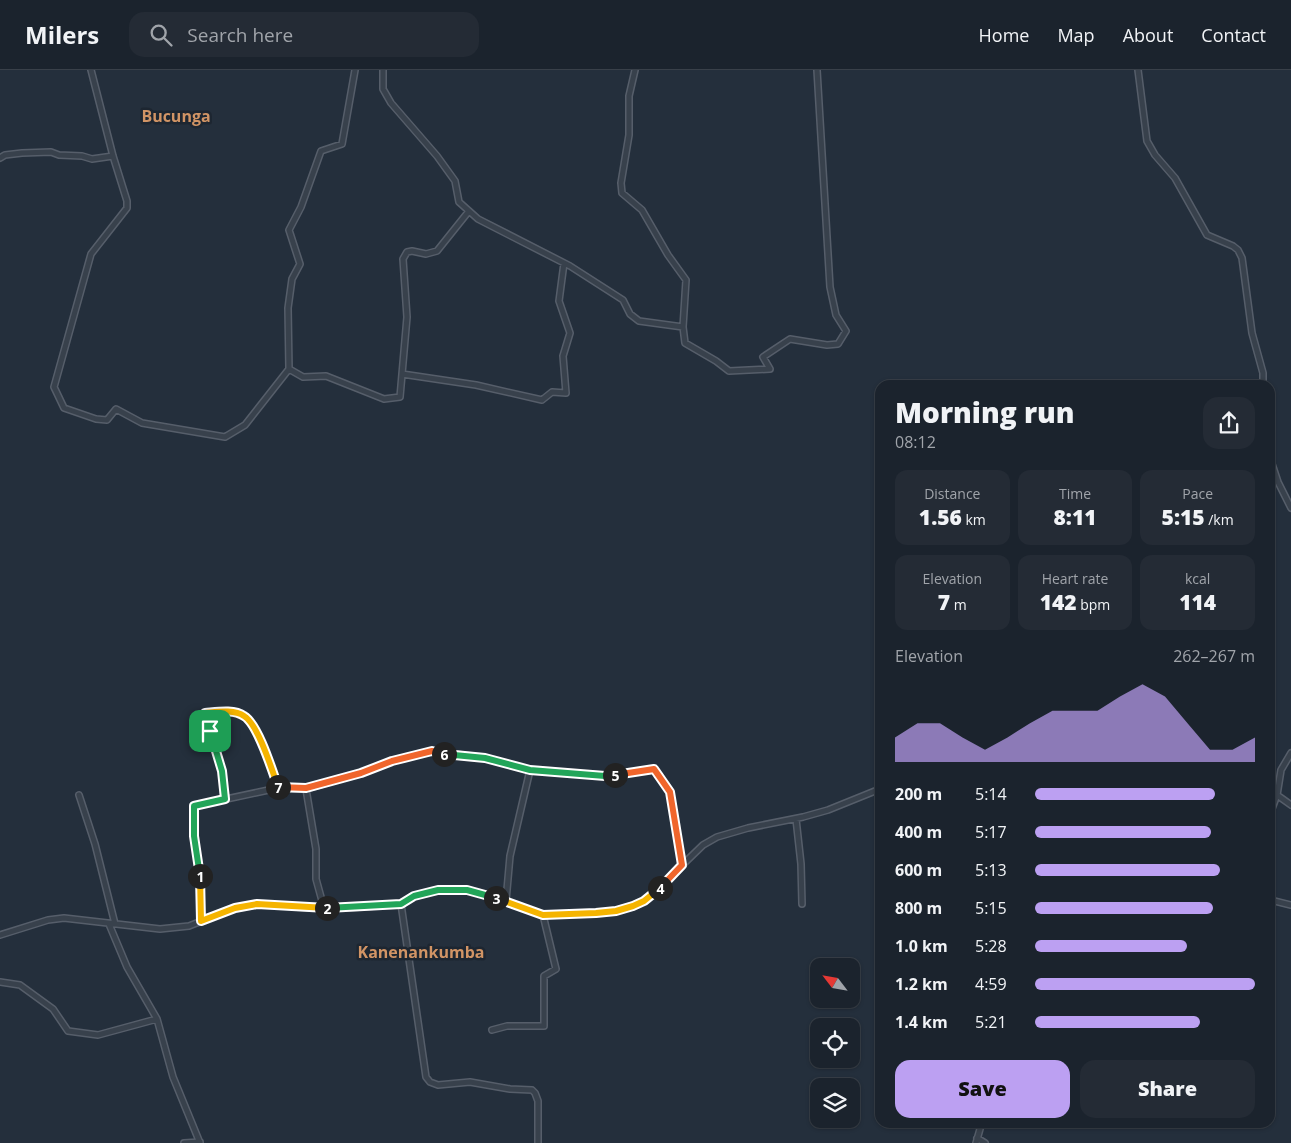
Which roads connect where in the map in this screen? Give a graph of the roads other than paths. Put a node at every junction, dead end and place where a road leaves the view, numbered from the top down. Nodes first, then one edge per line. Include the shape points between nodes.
1 (91, 70) edge
2 (355, 70) edge
3 (383, 70) edge
4 (635, 70) edge
5 (816, 70) edge
6 (1138, 70) edge
7 (113, 156) junction
8 (0, 158) edge
9 (469, 210) junction
10 (564, 263) junction
11 (683, 327) junction
12 (289, 369) junction
13 (402, 374) junction
14 (1263, 380) edge
15 (1275, 473) edge
16 (1291, 508) edge
17 (1291, 754) edge
18 (530, 770) junction
19 (278, 788) junction
20 (306, 788) junction
21 (875, 791) edge
22 (79, 795) dead end
23 (1277, 795) junction
24 (225, 799) junction
25 (1275, 800) edge
26 (1291, 805) edge
27 (796, 819) junction
28 (682, 865) junction
29 (506, 901) junction
30 (1275, 901) edge
31 (401, 904) junction
32 (802, 904) dead end
33 (1291, 905) edge
34 (324, 908) junction
35 (543, 915) junction
36 (201, 921) junction
37 (112, 924) junction
38 (0, 935) edge
39 (0, 982) edge
40 (157, 1019) junction
41 (492, 1030) dead end
42 (980, 1128) edge
43 (977, 1141) edge
44 (184, 1143) edge
45 (200, 1143) edge
46 (538, 1143) edge
47 (985, 1143) edge

1 - 7 street
2 - 12 street via 342,144 322,152 289,230 300,264 292,279 288,308
3 - 9 street via 383,89 455,181 459,202
4 - 11 street via 629,96 629,136 620,183 622,193 642,210 686,280
5 - 11 street via 830,286 836,315 846,330 838,344 790,340 763,357 770,369 729,371 685,343
6 - 14 street via 1148,141 1155,155 1175,178 1207,235 1233,246 1242,258 1252,333
7 - 8 street via 92,159 51,152
7 - 12 street via 127,208 91,254 54,387 64,408 107,420 116,409 142,423 224,437 246,425
9 - 10 street via 478,219
9 - 13 street via 437,251 426,254 407,252 403,258 407,317
10 - 11 street via 623,300 630,314 639,321
10 - 13 street via 559,302 570,333 563,356 566,393 552,392 542,400 476,385
12 - 13 street via 303,377 326,376 384,399 400,397
15 - 16 street
17 - 23 street via 1282,770
18 - 20 street via 485,758 432,751
18 - 28 street via 605,776 654,769 670,792
18 - 29 street via 510,856
19 - 20 street
19 - 24 street
19 - 24 street via 253,726 244,716 228,712 205,713 222,771
20 - 34 street via 316,849 316,879
21 - 27 street
22 - 37 street via 96,844
23 - 25 street
23 - 26 street
24 - 36 street via 194,806
27 - 28 street via 717,838 703,845
27 - 32 street
28 - 35 street via 644,901 633,906 616,911
29 - 31 street via 467,890 438,890 414,896
29 - 35 street
30 - 33 street
31 - 34 street
31 - 46 street via 426,1076 438,1085 470,1082 532,1090 538,1101
34 - 36 street via 257,904 235,908
35 - 41 street via 556,970 544,976 544,1026 508,1026
36 - 37 street via 189,926 160,929
37 - 38 street via 64,918
37 - 40 street via 127,967
39 - 40 street via 20,985 53,1009 68,1031 98,1035
40 - 45 street via 173,1077
42 - 43 street
43 - 47 street
44 - 45 street

